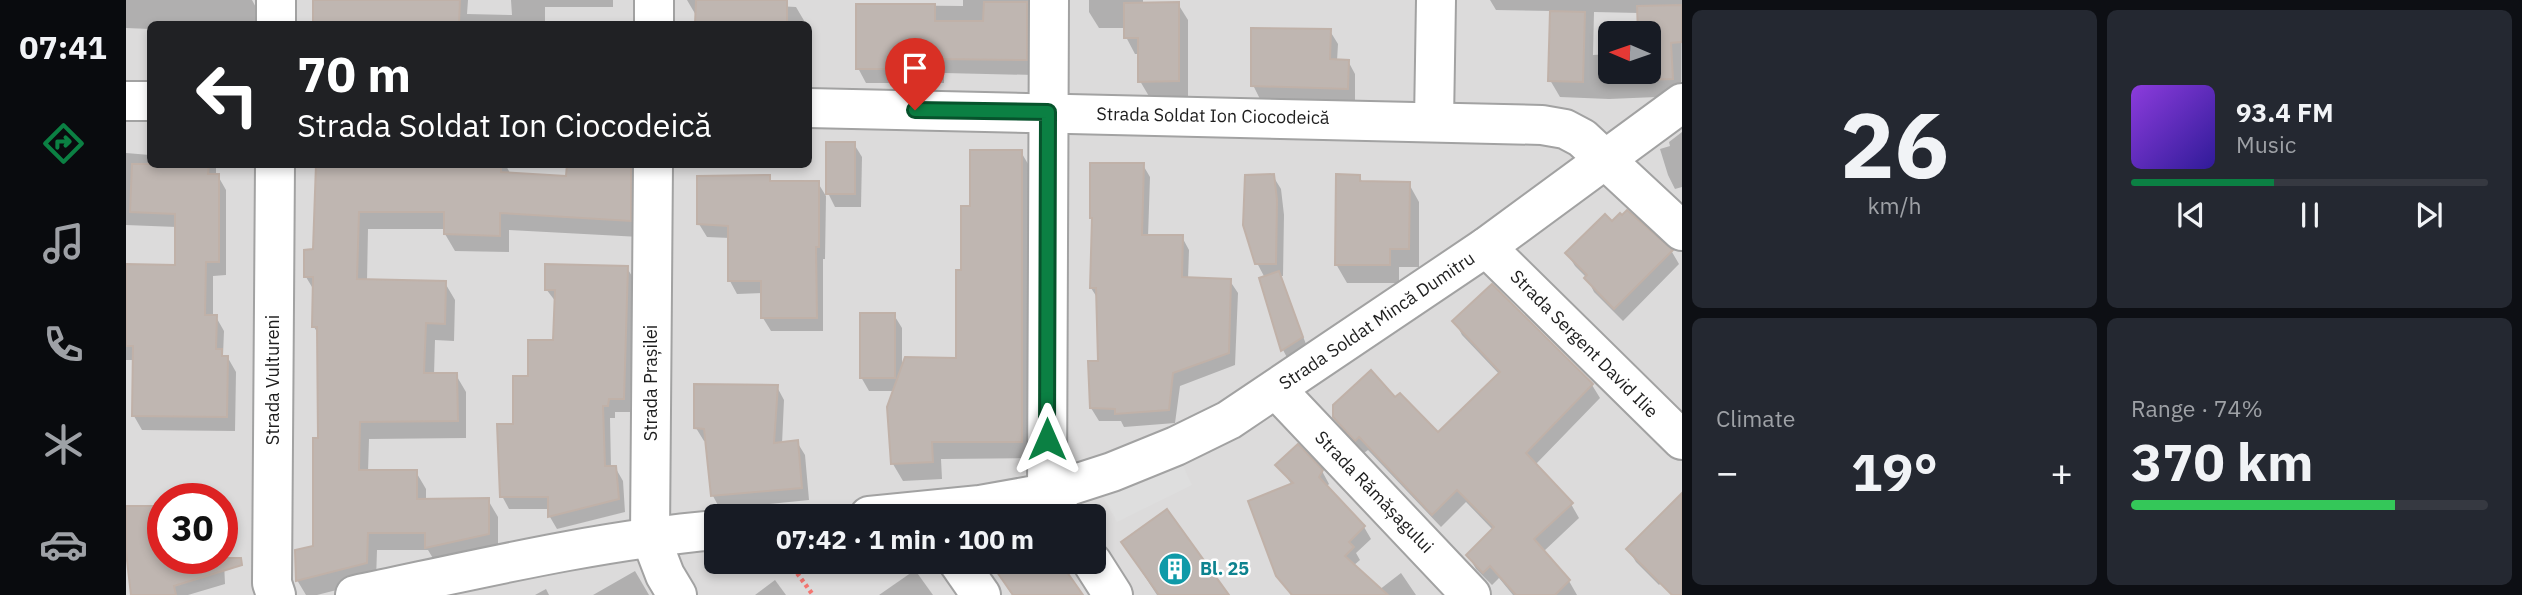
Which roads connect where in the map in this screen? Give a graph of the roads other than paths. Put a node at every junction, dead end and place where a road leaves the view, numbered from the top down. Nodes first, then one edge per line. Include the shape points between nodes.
1 (276, 0) edge
2 (654, 0) edge
3 (1049, 0) edge
4 (1436, 0) edge
5 (276, 21) edge
6 (654, 21) edge
7 (126, 101) edge
8 (147, 101) edge
9 (1682, 103) edge
10 (812, 108) edge
11 (1048, 112) junction
12 (1434, 121) junction
13 (1606, 159) junction
14 (275, 168) edge
15 (653, 168) edge
16 (1682, 231) edge
17 (1486, 247) junction
18 (1276, 389) junction
19 (1682, 440) edge
20 (990, 504) edge
21 (1044, 504) edge
22 (1055, 504) edge
23 (1057, 504) edge
24 (704, 531) edge
25 (650, 536) junction
26 (966, 574) edge
27 (1100, 574) edge
28 (276, 595) edge
29 (355, 595) edge
30 (677, 595) edge
31 (981, 595) edge
32 (1113, 595) edge
33 (1471, 595) edge

1 - 5 street
2 - 6 street
3 - 11 street
4 - 12 street
7 - 8 street
9 - 13 street, Strada Soldat Mincă Dumitru
10 - 11 street, Strada Soldat Ion Ciocodeică
11 - 12 street, Strada Soldat Ion Ciocodeică
11 - 22 street
12 - 13 street, Strada Soldat Ion Ciocodeică via 1565,129
13 - 16 street, Strada Soldat Ion Ciocodeică
13 - 17 street, Strada Soldat Mincă Dumitru
14 - 28 street, Strada Vultureni via 272,583
15 - 25 street, Strada Prașilei
17 - 18 street, Strada Soldat Mincă Dumitru
17 - 19 street, Strada Sergent David Ilie
18 - 23 street, Strada Soldat Mincă Dumitru via 1229,420 1112,472
18 - 33 street, Strada Rămășagului
20 - 21 street, Strada Soldat Mincă Dumitru
24 - 25 street
25 - 29 street
25 - 30 street, Strada Prașilei
26 - 31 street
27 - 32 street

